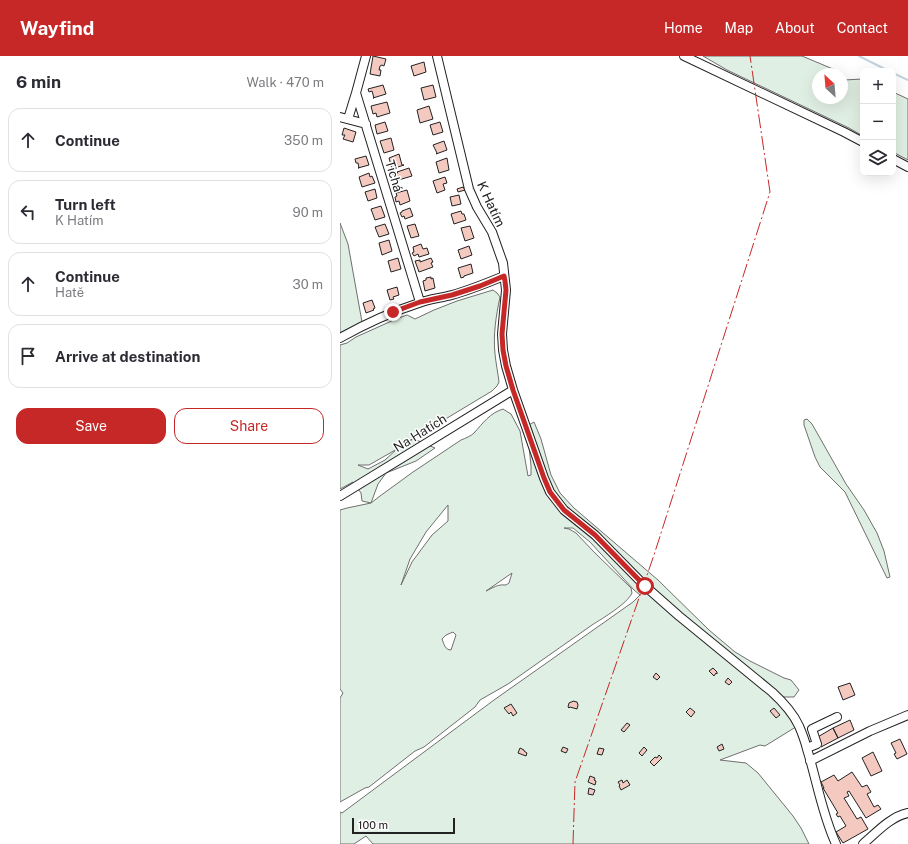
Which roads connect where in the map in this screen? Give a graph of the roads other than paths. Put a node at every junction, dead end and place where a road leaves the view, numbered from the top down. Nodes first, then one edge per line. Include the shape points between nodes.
1 (366, 56) edge
2 (437, 56) edge
3 (684, 56) edge
4 (356, 93) junction
5 (344, 118) edge
6 (366, 124) junction
7 (860, 140) edge
8 (896, 161) edge
9 (908, 167) edge
10 (504, 276) junction
11 (420, 302) junction
12 (340, 338) edge
13 (513, 390) junction
14 (340, 496) edge
15 (908, 715) edge
16 (837, 717) dead end
17 (807, 748) junction
18 (810, 760) junction
19 (908, 813) edge
20 (836, 844) edge
21 (864, 844) edge

1 - 4 street
2 - 10 street, K Hatím via 469,189 494,238 503,263
3 - 7 street
4 - 5 street
4 - 6 street, Tichá
5 - 6 street
6 - 11 street, Tichá
8 - 9 street
10 - 11 street via 452,295
10 - 13 street, K Hatím via 506,290 503,350
11 - 12 street
13 - 14 street, Na Hatích
13 - 17 street, K Hatím via 544,478 560,506 595,535 645,586 679,616 780,699 799,725
15 - 18 street
16 - 17 street via 812,729 817,744
17 - 18 street, K Hatím
18 - 20 street, K Hatím
19 - 21 street via 887,823

